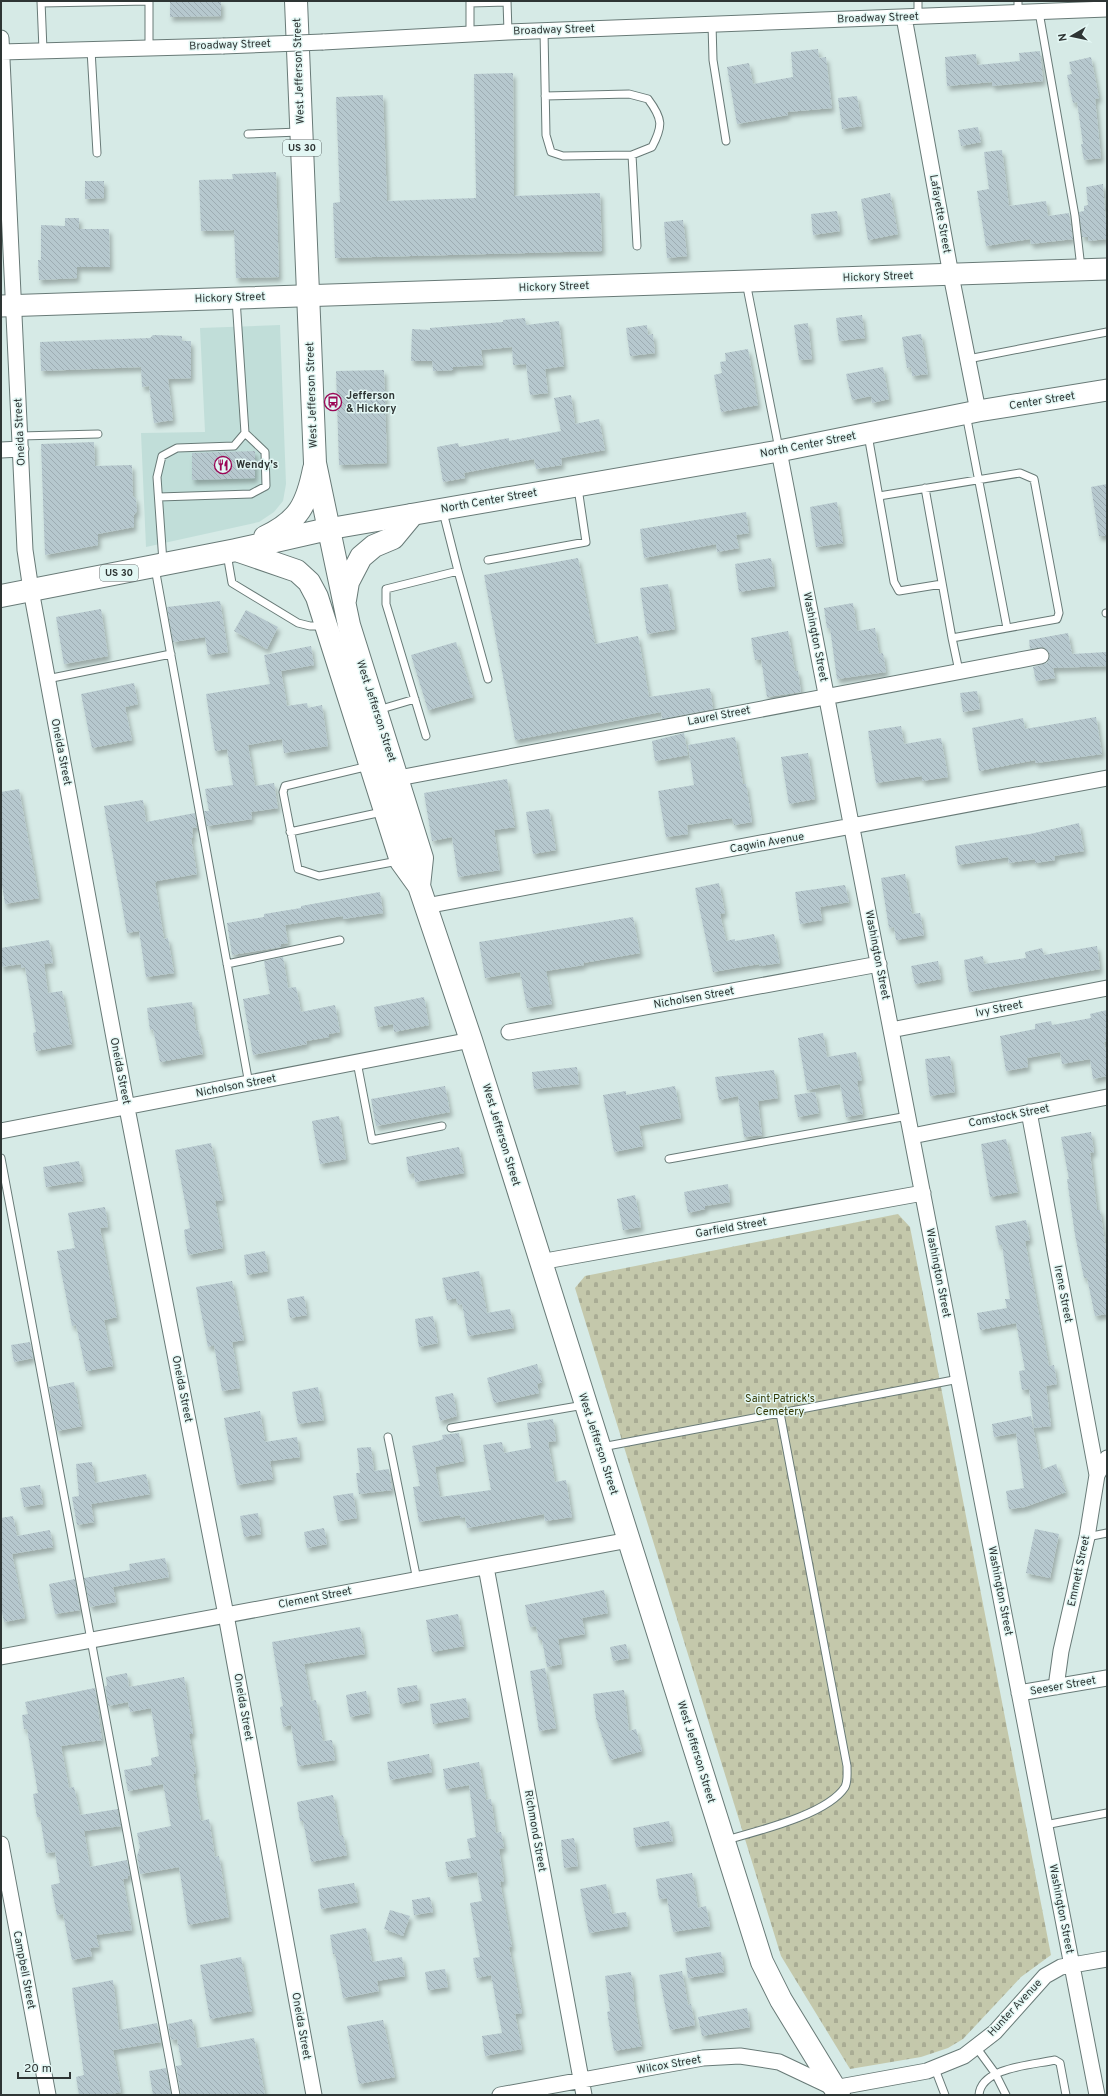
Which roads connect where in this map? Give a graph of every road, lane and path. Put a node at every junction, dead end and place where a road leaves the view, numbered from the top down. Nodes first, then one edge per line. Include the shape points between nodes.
1 (149, 1) edge
2 (296, 1) edge
3 (41, 2) edge
4 (470, 2) edge
5 (507, 2) edge
6 (1018, 7) edge
7 (1107, 9) edge
8 (913, 11) edge
9 (1039, 12) junction
10 (712, 24) junction
11 (544, 31) junction
12 (508, 32) junction
13 (470, 34) junction
14 (1, 47) edge
15 (149, 47) junction
16 (43, 50) junction
17 (91, 50) junction
18 (545, 96) junction
19 (302, 132) junction
20 (248, 134) dead end
21 (726, 141) dead end
22 (96, 153) dead end
23 (632, 155) junction
24 (637, 246) dead end
25 (1107, 269) edge
26 (1081, 270) junction
27 (951, 275) junction
28 (746, 281) junction
29 (308, 295) junction
30 (236, 297) junction
31 (7, 306) edge
32 (1107, 332) edge
33 (968, 359) junction
34 (1107, 390) edge
35 (972, 413) junction
36 (246, 433) junction
37 (868, 433) junction
38 (98, 434) dead end
39 (20, 443) junction
40 (1, 450) edge
41 (779, 451) junction
42 (315, 463) junction
43 (979, 480) junction
44 (577, 486) junction
45 (925, 488) junction
46 (879, 496) junction
47 (160, 497) junction
48 (443, 510) junction
49 (412, 515) junction
50 (328, 530) junction
51 (231, 551) junction
52 (488, 560) dead end
53 (159, 565) junction
54 (458, 572) junction
55 (942, 584) junction
56 (30, 590) junction
57 (1, 596) edge
58 (344, 605) junction
59 (326, 626) junction
60 (1007, 628) junction
61 (952, 638) junction
62 (171, 654) junction
63 (1041, 656) dead end
64 (958, 671) junction
65 (47, 679) junction
66 (488, 679) dead end
67 (827, 696) junction
68 (415, 699) junction
69 (376, 710) junction
70 (426, 736) dead end
71 (374, 775) junction
72 (398, 778) junction
73 (1107, 778) edge
74 (385, 811) junction
75 (852, 827) junction
76 (290, 832) junction
77 (401, 861) junction
78 (423, 896) junction
79 (340, 940) dead end
80 (227, 964) junction
81 (878, 964) junction
82 (1107, 988) edge
83 (891, 1030) junction
84 (509, 1032) dead end
85 (471, 1040) junction
86 (356, 1062) junction
87 (249, 1084) junction
88 (1107, 1098) edge
89 (127, 1108) junction
90 (1029, 1112) junction
91 (908, 1116) junction
92 (442, 1126) dead end
93 (1, 1131) edge
94 (912, 1136) junction
95 (1, 1158) edge
96 (669, 1160) dead end
97 (923, 1193) junction
98 (540, 1262) junction
99 (958, 1379) junction
100 (586, 1405) junction
101 (780, 1413) junction
102 (451, 1428) dead end
103 (388, 1437) dead end
104 (600, 1448) junction
105 (1107, 1458) edge
106 (1097, 1475) junction
107 (1107, 1533) edge
108 (1087, 1537) junction
109 (629, 1540) junction
110 (486, 1567) junction
111 (417, 1580) junction
112 (226, 1615) junction
113 (90, 1640) junction
114 (1, 1657) edge
115 (1107, 1678) edge
116 (1056, 1687) junction
117 (1019, 1694) junction
118 (1107, 1813) edge
119 (1045, 1825) junction
120 (724, 1841) junction
121 (1, 1844) edge
122 (1107, 1959) edge
123 (1072, 1966) junction
124 (976, 2047) junction
125 (935, 2069) junction
126 (994, 2073) junction
127 (583, 2088) edge
128 (837, 2093) edge
129 (48, 2095) edge
130 (176, 2095) edge
131 (314, 2095) edge
132 (500, 2095) edge
133 (945, 2095) edge
134 (979, 2095) edge
135 (1006, 2095) edge
136 (1066, 2095) edge
137 (1097, 2095) edge

1 - 3 lane
1 - 15 lane
2 - 19 main road, West Jefferson Street / US 30
3 - 16 lane
4 - 5 lane
4 - 13 lane
5 - 12 lane
6 - 8 street, Broadway Street
6 - 9 street, Broadway Street
7 - 9 street, Broadway Street
8 - 10 street, Broadway Street
8 - 27 street, Lafayette Street
9 - 26 lane via 1075,216
10 - 11 street, Broadway Street
10 - 21 lane via 713,60
11 - 12 street, Broadway Street
11 - 18 lane
12 - 13 street, Broadway Street
13 - 15 street, Broadway Street, bridge via 323,42
14 - 16 street, Broadway Street
14 - 31 street, Oneida Street
15 - 17 street, Broadway Street
16 - 17 street, Broadway Street
17 - 22 lane
18 - 23 lane via 546,135 551,152 563,156
18 - 23 lane via 629,94 648,99 657,111 661,130 652,147
19 - 20 lane
19 - 29 main road, West Jefferson Street / US 30
23 - 24 lane
25 - 26 street, Hickory Street
26 - 27 street, Hickory Street
27 - 28 street, Hickory Street
27 - 33 street, Lafayette Street
28 - 29 street, Hickory Street
28 - 41 lane
29 - 30 street, Hickory Street
29 - 42 main road, West Jefferson Street / US 30
30 - 31 street, Hickory Street
30 - 36 lane
31 - 39 street, Oneida Street
32 - 33 lane
33 - 35 street, Lafayette Street
34 - 35 street, Center Street
35 - 37 street, North Center Street
35 - 43 lane
36 - 47 lane via 234,446 177,448 162,456 157,477
36 - 47 lane via 265,452 266,486 251,494
37 - 41 street, North Center Street
37 - 46 lane
38 - 39 lane
39 - 40 street
39 - 56 street, Oneida Street
41 - 44 street, North Center Street
41 - 67 street, Washington Street
42 - 50 main road, West Jefferson Street / US 30
42 - 51 main road via 304,503 287,526
43 - 45 lane
43 - 60 lane
43 - 60 lane via 1020,473 1034,480 1058,605 1057,620
44 - 48 street, North Center Street
44 - 52 lane via 586,542
45 - 46 lane
45 - 55 lane
46 - 55 lane via 894,582 899,591
47 - 53 lane
48 - 49 street, North Center Street
48 - 54 lane
49 - 50 street, North Center Street
49 - 58 main road via 393,538 374,546 360,557 348,582
50 - 51 main road, North Center Street / US 30
50 - 58 main road, West Jefferson Street
51 - 53 main road, North Center Street / US 30
51 - 59 main road via 297,570 309,582 317,597
51 - 59 lane via 232,583 298,623
53 - 56 main road, North Center Street / US 30
53 - 62 lane
54 - 66 lane
54 - 68 lane via 386,589 386,604
55 - 61 lane
56 - 57 main road, North Center Street / US 30
56 - 65 street, Oneida Street
58 - 69 main road, West Jefferson Street
59 - 71 main road
60 - 61 lane
61 - 64 lane
62 - 65 lane
62 - 80 lane
63 - 64 street, Laurel Street
64 - 67 street, Laurel Street
65 - 89 street, Oneida Street
67 - 72 street, Laurel Street
67 - 75 street, Washington Street
68 - 69 lane
68 - 70 lane
69 - 72 main road, West Jefferson Street
71 - 72 street
71 - 74 main road
71 - 76 lane via 285,786 282,792
72 - 78 main road, West Jefferson Street via 422,858
73 - 75 street, Cagwin Avenue
74 - 76 lane
74 - 77 main road
75 - 78 street, Cagwin Avenue
75 - 81 street, Washington Street
76 - 77 lane via 298,869 319,876
77 - 78 main road
78 - 85 main road, West Jefferson Street
79 - 80 lane
80 - 87 lane
81 - 83 street, Washington Street
81 - 84 street, Nicholsen Street
82 - 83 street, Ivy Street
83 - 91 street, Washington Street
85 - 86 street, Nicholson Street
85 - 98 main road, West Jefferson Street
86 - 87 street, Nicholson Street
86 - 92 lane via 372,1140
87 - 89 street, Nicholson Street
88 - 90 street, Comstock Street
89 - 93 street, Nicholson Street
89 - 112 street, Oneida Street
90 - 94 street, Comstock Street
90 - 106 street, Irene Street
91 - 94 street, Washington Street
91 - 96 lane
94 - 97 street, Washington Street
95 - 113 lane
97 - 98 street, Garfield Street
97 - 99 street, Washington Street
98 - 100 main road, West Jefferson Street
99 - 101 lane
99 - 117 street, Washington Street
100 - 102 lane
100 - 104 main road, West Jefferson Street
101 - 104 lane
101 - 120 lane via 847,1766 846,1786 821,1806 781,1824
103 - 111 lane
104 - 109 main road, West Jefferson Street
105 - 106 street, Emmett Street
106 - 108 street, Emmett Street
107 - 108 lane
108 - 116 street, Emmett Street
109 - 110 street, Clement Street
109 - 120 main road, West Jefferson Street
110 - 111 street, Clement Street
110 - 127 street, Richmond Street
111 - 112 street, Clement Street
112 - 113 street, Clement Street
112 - 131 street, Oneida Street
113 - 114 street, Clement Street
113 - 130 lane
115 - 116 street, Seeser Street
116 - 117 street, Seeser Street
117 - 119 street, Washington Street
118 - 119 lane
119 - 123 street, Washington Street
120 - 128 main road, West Jefferson Street via 762,1962 781,2000
121 - 129 street, Campbell Street
122 - 123 street, Hunter Avenue
123 - 124 street, Hunter Avenue via 1061,1967 1045,1976 995,2032
123 - 137 street, Washington Street
124 - 125 street, Hunter Avenue via 964,2056
124 - 126 lane
125 - 128 street, Hunter Avenue
125 - 133 lane
126 - 134 lane via 982,2083
126 - 135 lane
126 - 136 lane via 1055,2060 1060,2063
127 - 128 street, Wilcox Street via 703,2058 740,2056 779,2062
127 - 132 street, Wilcox Street

